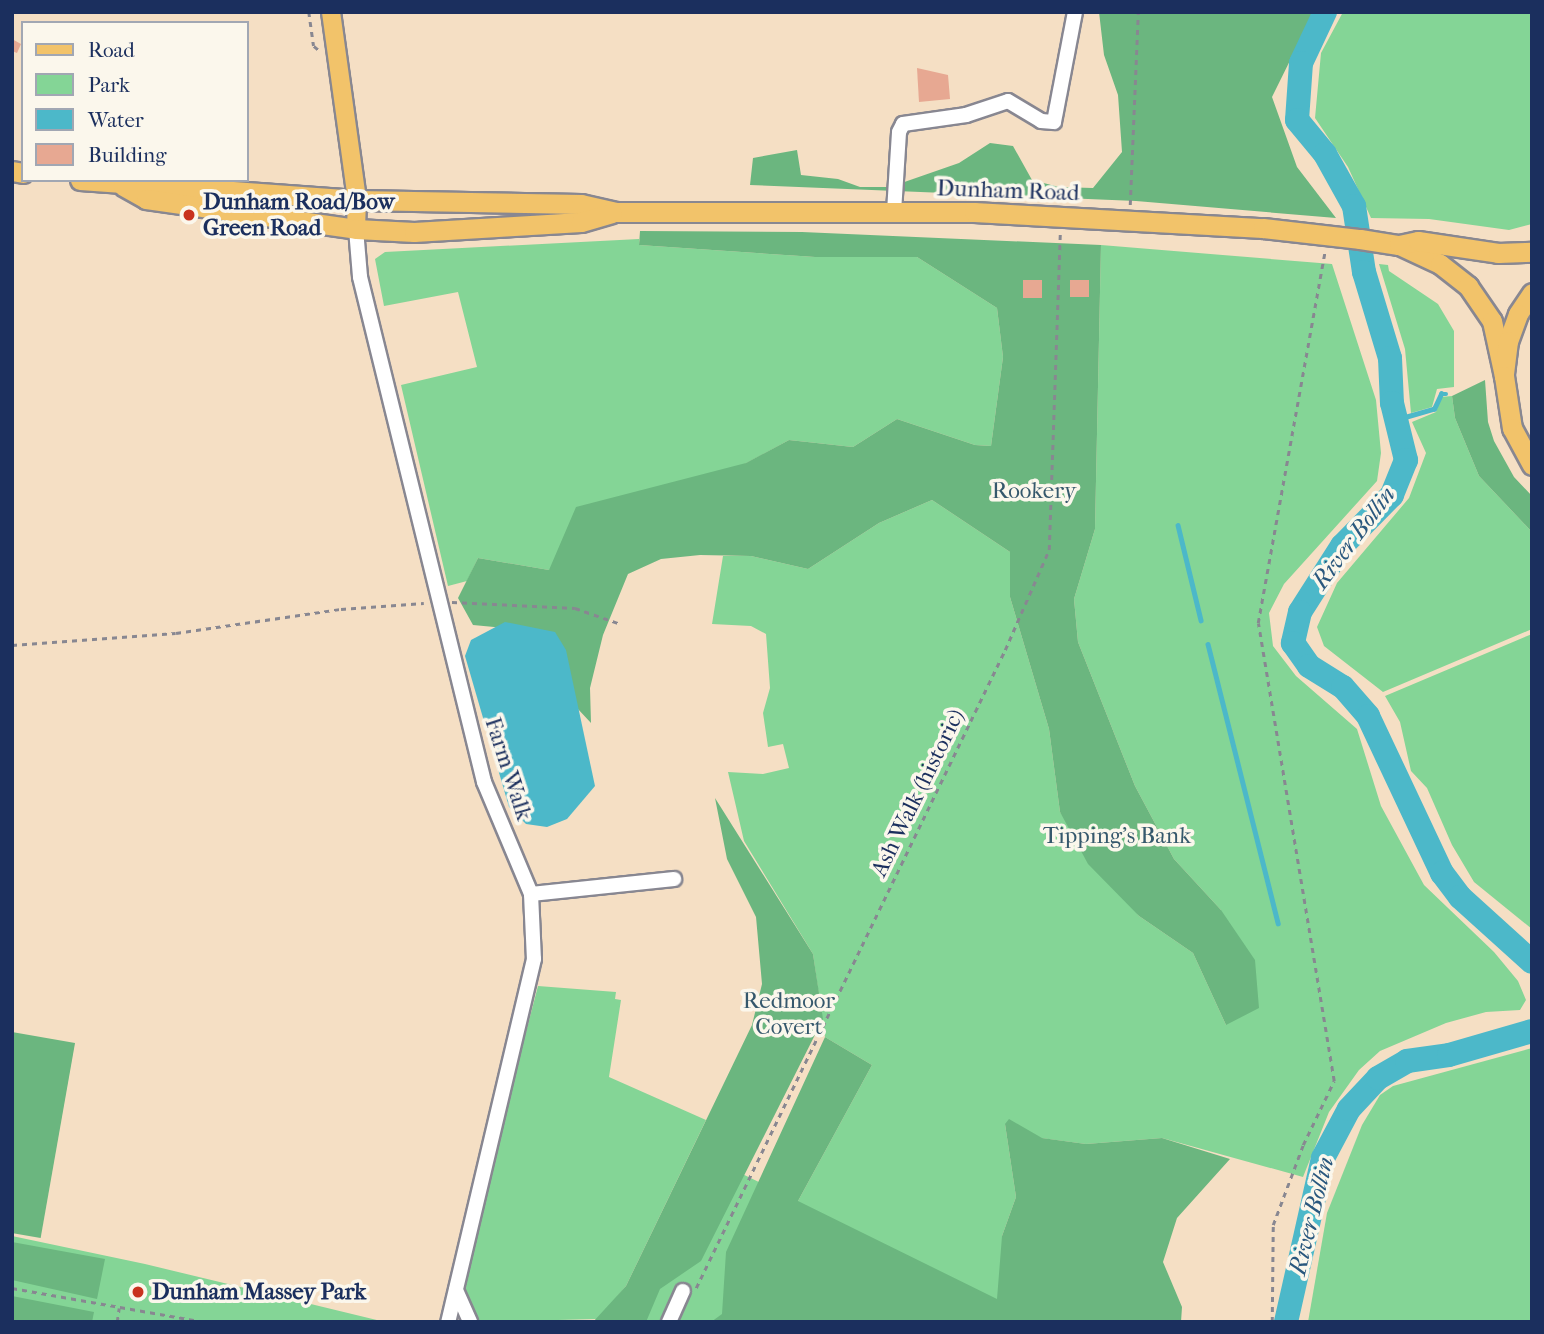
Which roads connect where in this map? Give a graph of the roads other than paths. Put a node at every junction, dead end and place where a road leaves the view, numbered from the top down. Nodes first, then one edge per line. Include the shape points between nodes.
1 (331, 12) edge
2 (1075, 12) edge
3 (94, 182) edge
4 (123, 186) junction
5 (357, 200) junction
6 (615, 212) junction
7 (894, 212) junction
8 (356, 229) junction
9 (1395, 244) junction
10 (1532, 252) edge
11 (1532, 293) edge
12 (1525, 310) edge
13 (1504, 376) junction
14 (1532, 465) edge
15 (674, 878) dead end
16 (531, 894) junction
17 (456, 1289) junction
18 (687, 1294) road end
19 (448, 1322) edge
20 (470, 1322) edge
21 (669, 1322) edge

1 - 5 main road
2 - 7 lane via 1054,122 1041,121 1008,101 966,115 903,124
3 - 4 highway, Dunham Road
4 - 5 highway, Dunham Road via 150,182
4 - 8 highway, Dunham Road via 146,199
5 - 6 highway, Dunham Road via 581,204
5 - 8 main road
6 - 7 highway, Dunham Road
6 - 8 highway, Dunham Road via 581,222 519,228
7 - 9 highway, Dunham Road via 1154,221 1325,243
8 - 16 lane, Farm Walk via 360,277 484,782
9 - 10 highway, Dunham Road via 1418,241 1498,254
9 - 13 highway, Dunham Road via 1453,272 1485,306 1500,344
11 - 12 highway
12 - 13 highway via 1508,341
13 - 14 highway via 1512,428
15 - 16 lane
16 - 17 lane, Farm Walk via 534,959
17 - 19 lane, Farm Walk
17 - 20 lane
18 - 21 lane

